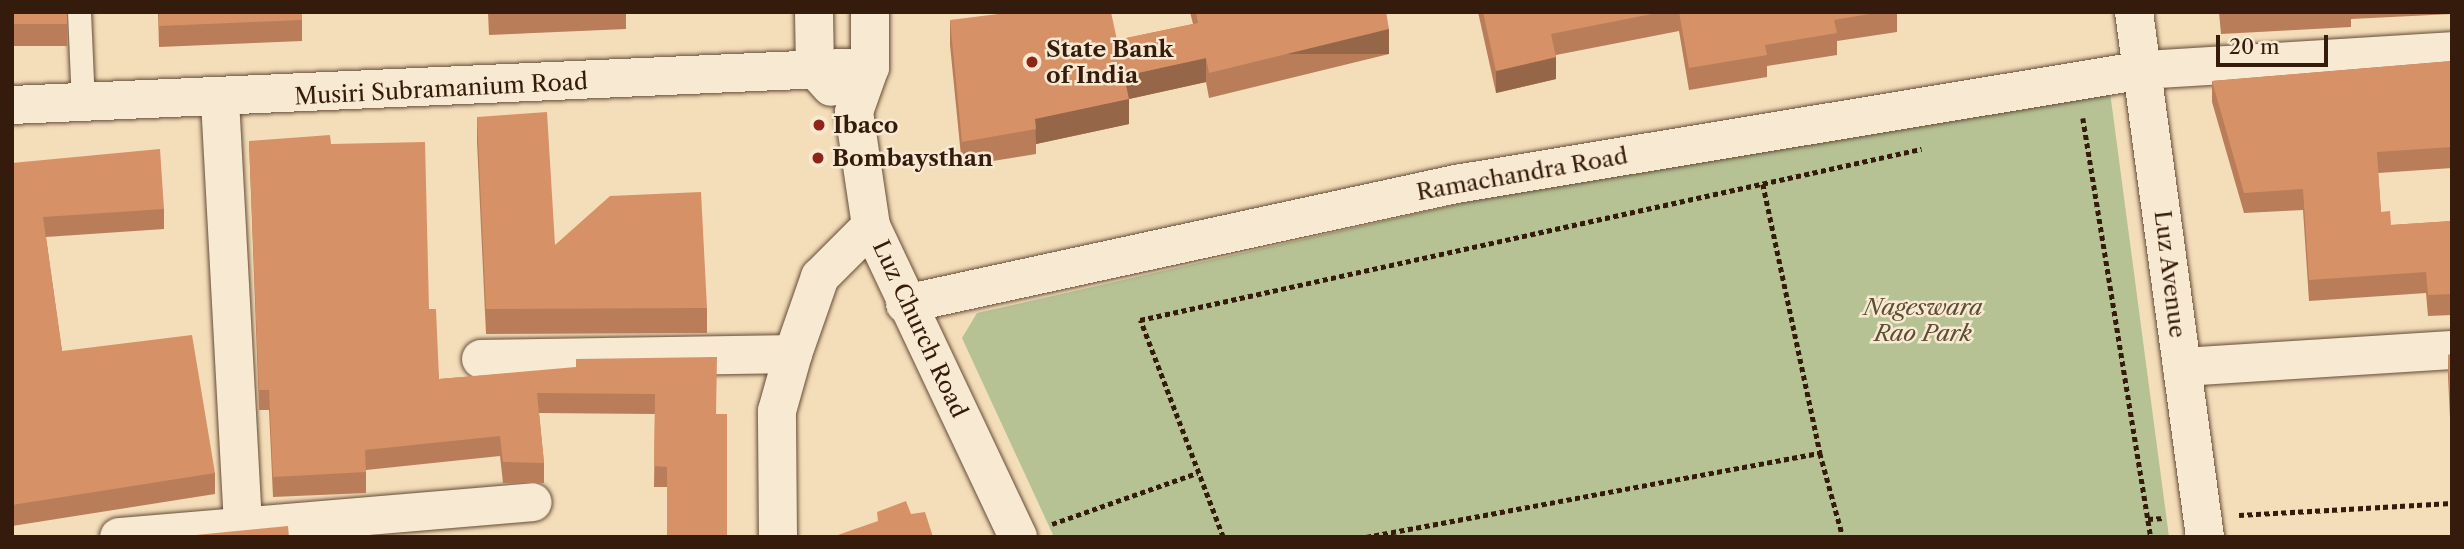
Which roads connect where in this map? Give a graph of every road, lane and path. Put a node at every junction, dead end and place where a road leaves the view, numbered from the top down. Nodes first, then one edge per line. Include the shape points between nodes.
1 (79, 12) edge
2 (814, 12) edge
3 (870, 12) edge
4 (2134, 12) edge
5 (2452, 51) edge
6 (870, 67) junction
7 (815, 69) junction
8 (2144, 70) junction
9 (220, 100) junction
10 (83, 102) junction
11 (12, 105) edge
12 (854, 112) junction
13 (2069, 116) dead end
14 (1936, 146) dead end
15 (1763, 184) junction
16 (872, 226) junction
17 (905, 304) junction
18 (2452, 350) edge
19 (793, 354) junction
20 (481, 359) dead end
21 (2182, 367) junction
22 (1820, 453) junction
23 (1197, 473) junction
24 (533, 502) dead end
25 (2452, 503) edge
26 (2148, 519) junction
27 (243, 522) junction
28 (2204, 527) edge
29 (1018, 536) edge
30 (119, 537) edge
31 (778, 537) edge
32 (1223, 537) edge
33 (1366, 537) edge
34 (1843, 537) edge
35 (2151, 537) edge

1 - 10 lane
2 - 7 street
3 - 6 street, Luz Church Road
4 - 8 street, Luz Avenue
5 - 8 street, Ramachandra Road
6 - 7 street, Musiri Subramanium Road
6 - 12 street, Luz Church Road
7 - 9 street, Musiri Subramanium Road
7 - 12 street
8 - 17 street, Ramachandra Road via 1456,184
8 - 21 street, Luz Avenue
9 - 10 street, Musiri Subramanium Road
9 - 27 street
10 - 11 street, Musiri Subramanium Road
12 - 16 street, Luz Church Road
13 - 26 path via 2082,113
14 - 15 path
15 - 22 path
15 - 23 path via 1140,320
16 - 17 street, Luz Church Road
16 - 19 street via 820,277
17 - 29 street, Luz Church Road
18 - 21 street
19 - 20 street
19 - 31 street via 777,411
21 - 28 street, Luz Avenue
22 - 33 path
22 - 34 path
23 - 29 path
23 - 32 path
24 - 27 street
25 - 28 path
26 - 28 path
26 - 35 path
27 - 30 street

